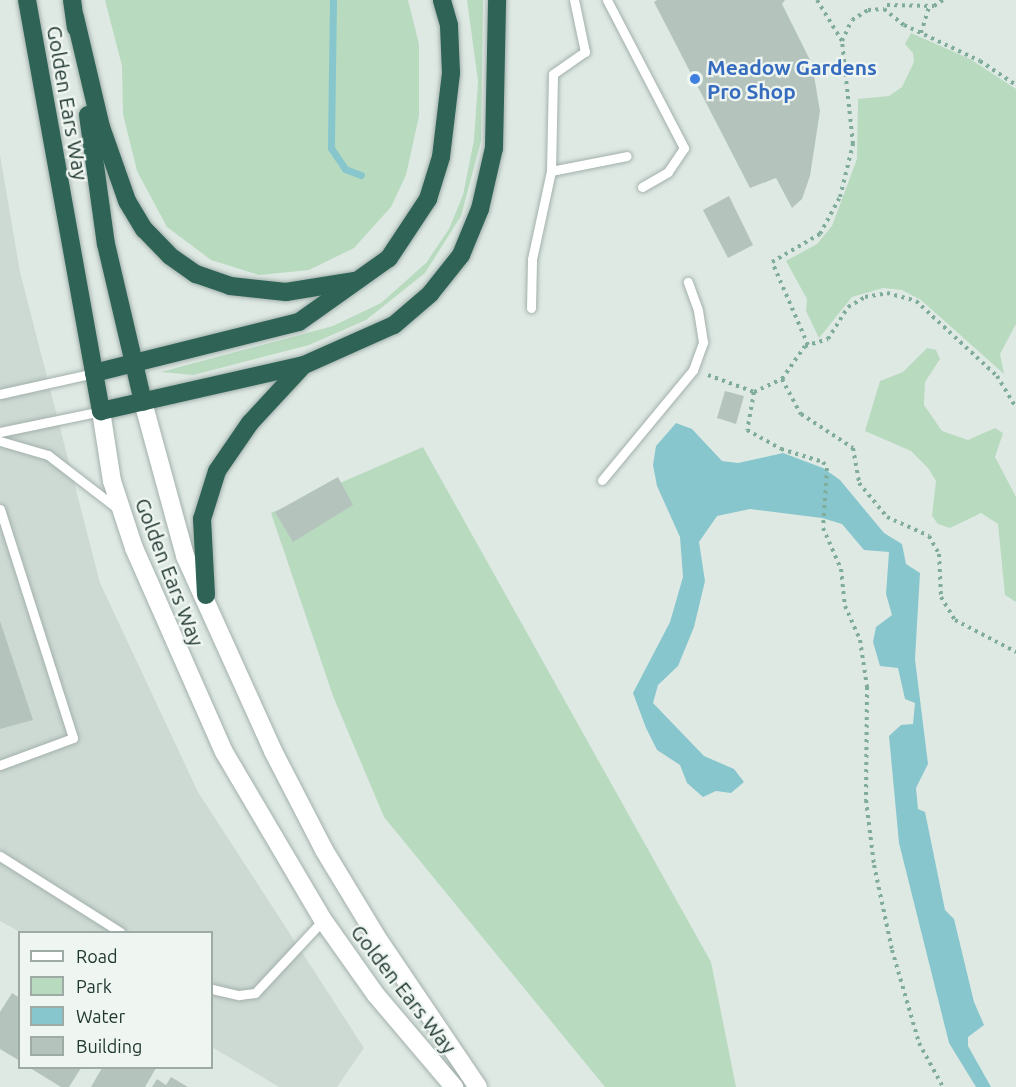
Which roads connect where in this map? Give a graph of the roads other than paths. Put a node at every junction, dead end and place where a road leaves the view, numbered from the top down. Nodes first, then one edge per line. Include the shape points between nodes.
1 (27, 0) edge
2 (442, 0) edge
3 (497, 0) edge
4 (574, 0) edge
5 (607, 0) edge
6 (73, 8) edge
7 (627, 156) dead end
8 (551, 171) junction
9 (642, 188) dead end
10 (361, 279) junction
11 (688, 282) dead end
12 (531, 308) dead end
13 (304, 365) junction
14 (132, 366) junction
15 (94, 374) junction
16 (0, 394) edge
17 (143, 402) junction
18 (101, 411) junction
19 (0, 432) edge
20 (0, 441) edge
21 (602, 480) dead end
22 (0, 509) edge
23 (122, 513) junction
24 (206, 595) junction
25 (0, 765) edge
26 (0, 856) edge
27 (323, 920) junction
28 (117, 931) edge
29 (213, 989) edge
30 (454, 1087) edge
31 (478, 1087) edge

1 - 15 highway, Golden Ears Way
2 - 10 highway via 451,73 441,157 428,199 413,223 388,258
3 - 13 highway via 494,148 480,209 461,255 430,294 394,325
4 - 8 lane via 585,52 553,74
5 - 9 lane via 684,148 668,172
6 - 10 highway via 101,127 127,201 144,229 170,255 196,274 254,289 286,292
6 - 14 highway, Golden Ears Way via 106,244
7 - 8 lane
8 - 12 lane via 532,259
10 - 14 highway via 299,322
11 - 21 lane via 699,310 703,342 693,370
13 - 17 highway
13 - 24 highway via 250,423 217,471 202,519
14 - 15 highway
14 - 17 highway, Golden Ears Way
15 - 16 lane
15 - 18 highway, Golden Ears Way
17 - 18 highway
17 - 24 main road, Golden Ears Way via 185,556
18 - 19 lane
18 - 23 main road, Golden Ears Way
20 - 23 lane via 48,455
22 - 25 lane via 73,738
23 - 27 main road, Golden Ears Way via 175,647 224,752
24 - 31 main road, Golden Ears Way via 273,751 324,850
26 - 28 lane
27 - 29 lane via 255,993 239,995
27 - 30 main road, Golden Ears Way via 376,995

